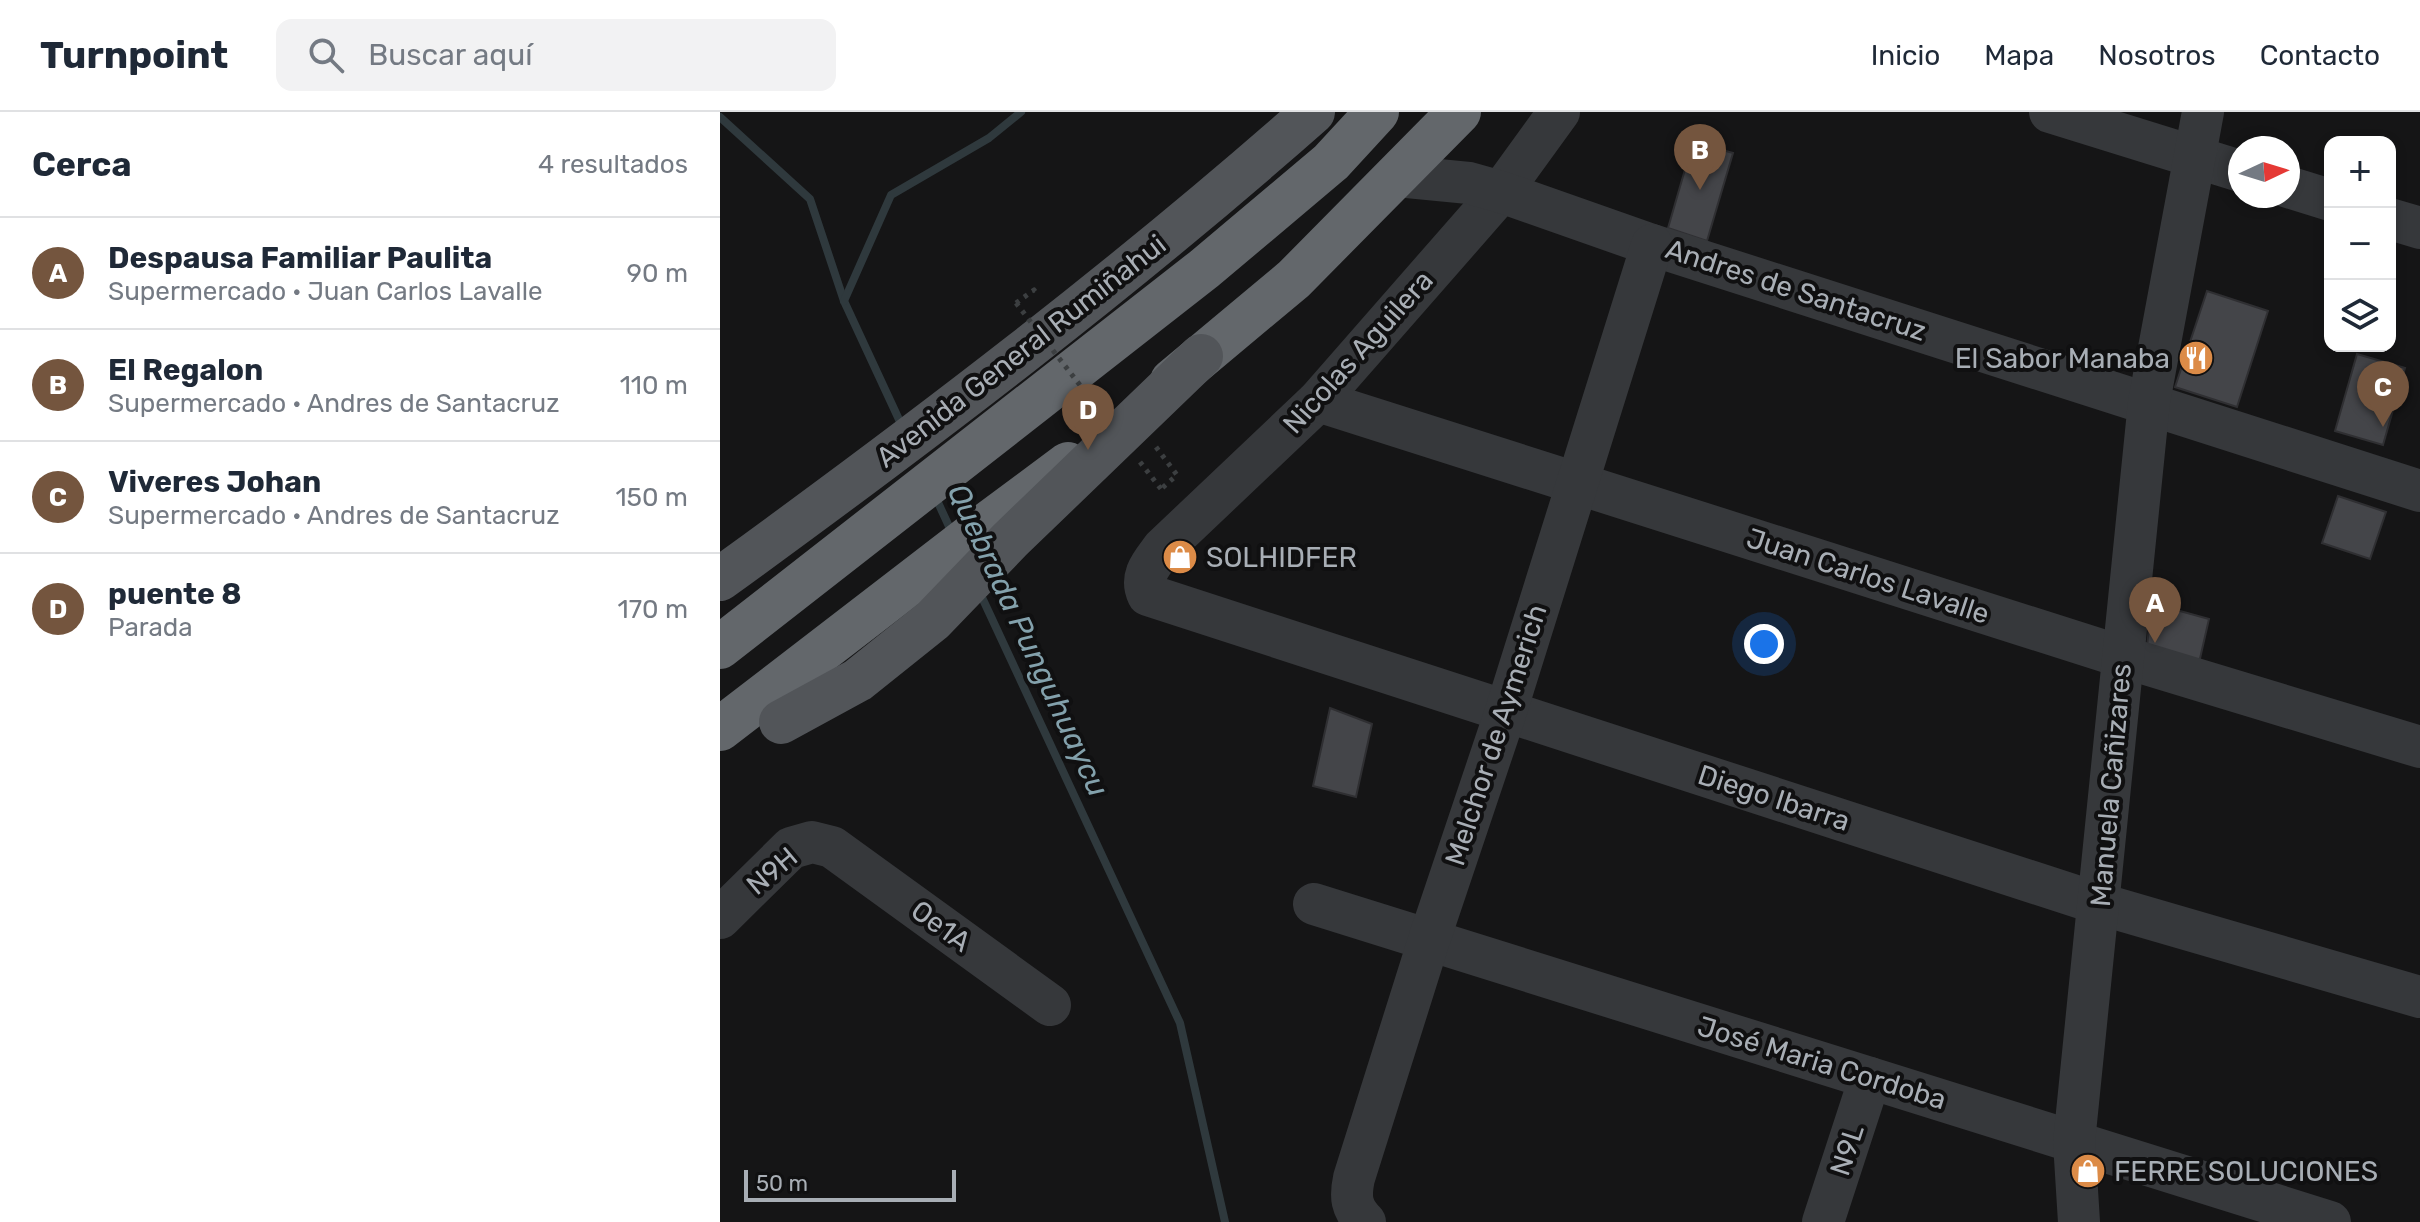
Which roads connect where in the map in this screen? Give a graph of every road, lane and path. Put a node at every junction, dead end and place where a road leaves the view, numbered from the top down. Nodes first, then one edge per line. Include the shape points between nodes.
1 (1313, 112) edge
2 (1377, 112) edge
3 (1459, 112) edge
4 (1559, 112) edge
5 (2050, 112) edge
6 (2203, 112) edge
7 (2193, 157) junction
8 (2228, 167) edge
9 (1397, 176) junction
10 (2300, 191) edge
11 (1501, 192) junction
12 (2324, 198) edge
13 (2396, 221) edge
14 (2420, 228) edge
15 (1652, 245) junction
16 (1034, 290) dead end
17 (1201, 356) junction
18 (1318, 401) junction
19 (2149, 402) junction
20 (1103, 415) dead end
21 (1132, 452) dead end
22 (1177, 475) dead end
23 (858, 479) junction
24 (1576, 483) junction
25 (2420, 491) edge
26 (720, 571) edge
27 (720, 579) edge
28 (1145, 580) joint
29 (720, 647) edge
30 (2123, 657) junction
31 (1506, 711) junction
32 (720, 731) edge
33 (2420, 747) edge
34 (832, 847) joint
35 (1314, 904) dead end
36 (2100, 904) junction
37 (720, 918) edge
38 (1429, 940) junction
39 (2420, 997) edge
40 (1050, 1005) dead end
41 (1870, 1078) junction
42 (2074, 1142) junction
43 (1365, 1222) edge
44 (1823, 1222) edge
45 (2079, 1222) edge
46 (2330, 1222) edge

1 - 23 main road, Avenida General Rumiñahui via 1227,188
2 - 29 highway via 1331,162 1204,269
3 - 9 highway
4 - 11 street, Nicolas Aguilera
5 - 7 street
6 - 7 street, Manuela Cañizares
7 - 8 street
7 - 19 street, Manuela Cañizares
9 - 11 street, Andres de Santacruz via 1469,183
9 - 17 highway via 1294,279
10 - 12 street
11 - 15 street, Andres de Santacruz
11 - 18 street, Nicolas Aguilera
13 - 14 street
15 - 19 street, Andres de Santacruz
15 - 24 street, Melchor de Aymerich
16 - 20 path, bridge via 1016,303
17 - 32 highway via 1088,450
17 - 32 main road, bridge via 933,620 858,680 781,722
18 - 24 street, Juan Carlos Lavalle
18 - 28 street, Nicolas Aguilera via 1163,548
19 - 25 street, Andres de Santacruz
19 - 30 street, Manuela Cañizares
21 - 22 path, bridge via 1161,489
23 - 26 main road
23 - 27 main road, Avenida General Rumiñahui
24 - 30 street, Juan Carlos Lavalle
24 - 31 street, Melchor de Aymerich
28 - 31 street, Diego Ibarra via 1152,598
30 - 33 street, Juan Carlos Lavalle
30 - 36 street, Manuela Cañizares
31 - 36 street, Diego Ibarra
31 - 38 street, Melchor de Aymerich
34 - 37 street, N9H via 812,842 791,848
34 - 40 street, Oe1A
35 - 38 street, José Maria Cordoba
36 - 39 street, Diego Ibarra
36 - 42 street, Manuela Cañizares
38 - 41 street, José Maria Cordoba
38 - 43 street, Melchor de Aymerich via 1351,1192
41 - 42 street, José Maria Cordoba
41 - 44 street, N9L
42 - 45 street, Manuela Cañizares
42 - 46 street, José Maria Cordoba

